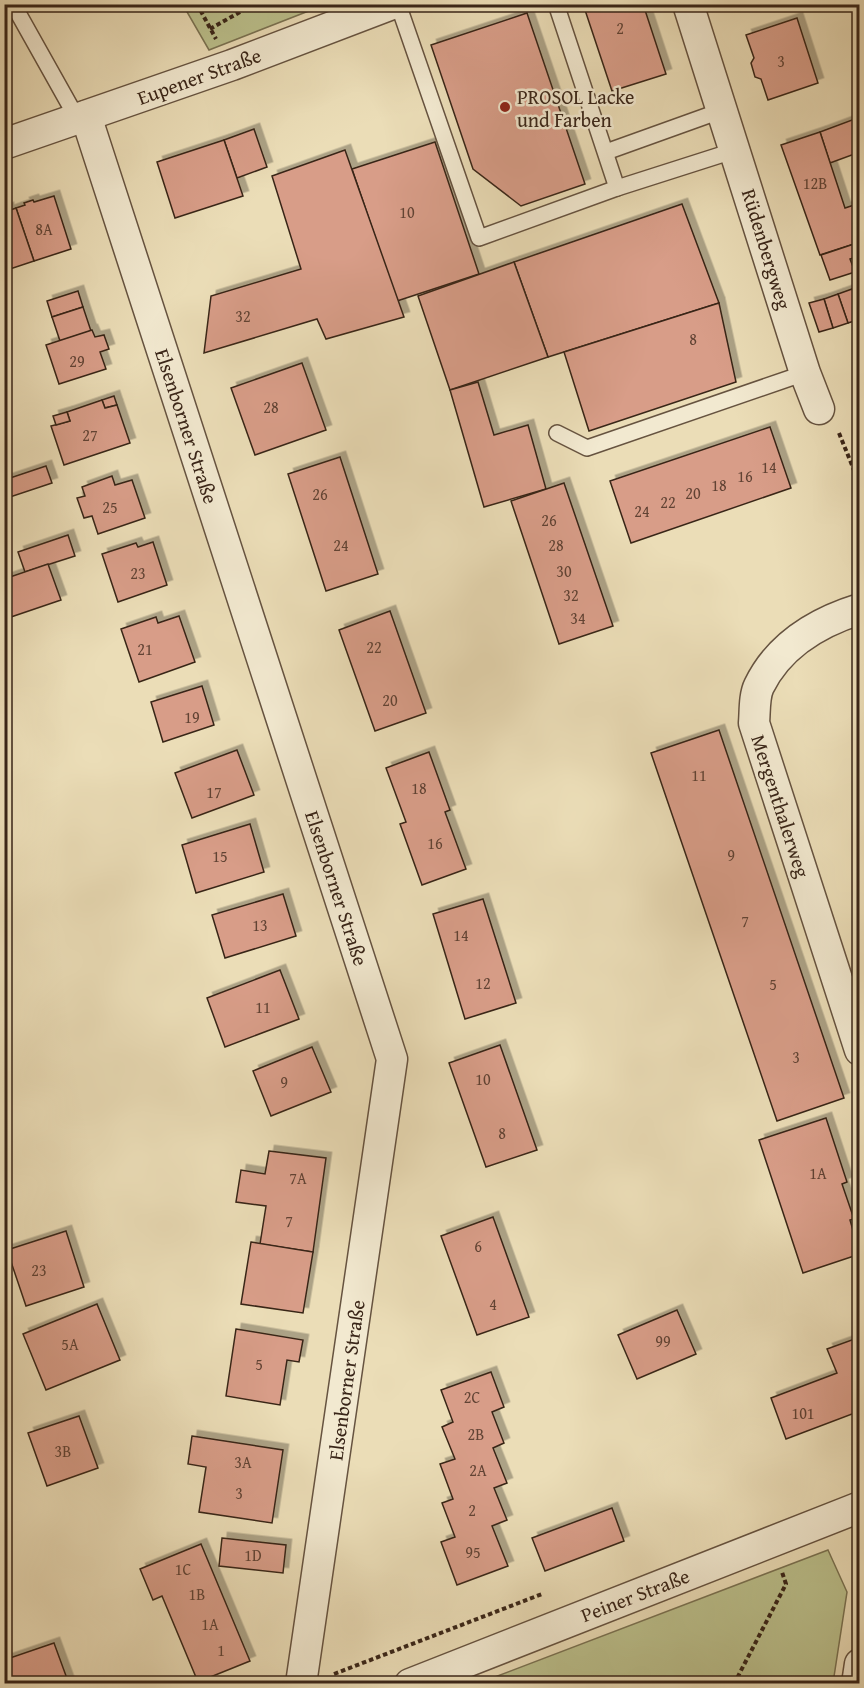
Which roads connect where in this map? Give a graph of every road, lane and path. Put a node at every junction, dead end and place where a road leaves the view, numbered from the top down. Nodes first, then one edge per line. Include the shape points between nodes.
1 (14, 4) edge
2 (197, 4) edge
3 (254, 4) edge
4 (392, 4) edge
5 (398, 4) edge
6 (556, 4) edge
7 (688, 4) edge
8 (723, 110) junction
9 (82, 118) junction
10 (4, 144) edge
11 (736, 150) junction
12 (606, 152) junction
13 (617, 188) junction
14 (805, 373) junction
15 (819, 410) joint
16 (557, 433) dead end
17 (860, 485) edge
18 (860, 609) edge
19 (860, 1050) edge
20 (860, 1507) edge
21 (770, 1542) junction
22 (860, 1665) edge
23 (302, 1683) edge
24 (410, 1683) edge
25 (734, 1683) edge
26 (856, 1683) edge

1 - 9 lane
2 - 3 path via 210,29
4 - 9 street, Eupener Straße
5 - 13 lane via 479,238
6 - 12 lane
7 - 8 street, Rüdenbergweg
8 - 11 street, Rüdenbergweg
8 - 12 lane
9 - 10 street, Eupener Straße
9 - 23 street, Elsenborner Straße via 392,1059
11 - 13 lane
11 - 14 street, Rüdenbergweg
12 - 13 lane
14 - 15 street, Rüdenbergweg
14 - 16 lane via 587,448
15 - 17 path via 840,434
18 - 19 street, Mergenthalerweg via 830,618 784,649 758,687 754,723
20 - 21 street, Peiner Straße
21 - 24 street, Peiner Straße
21 - 25 path via 786,1584
22 - 26 street

